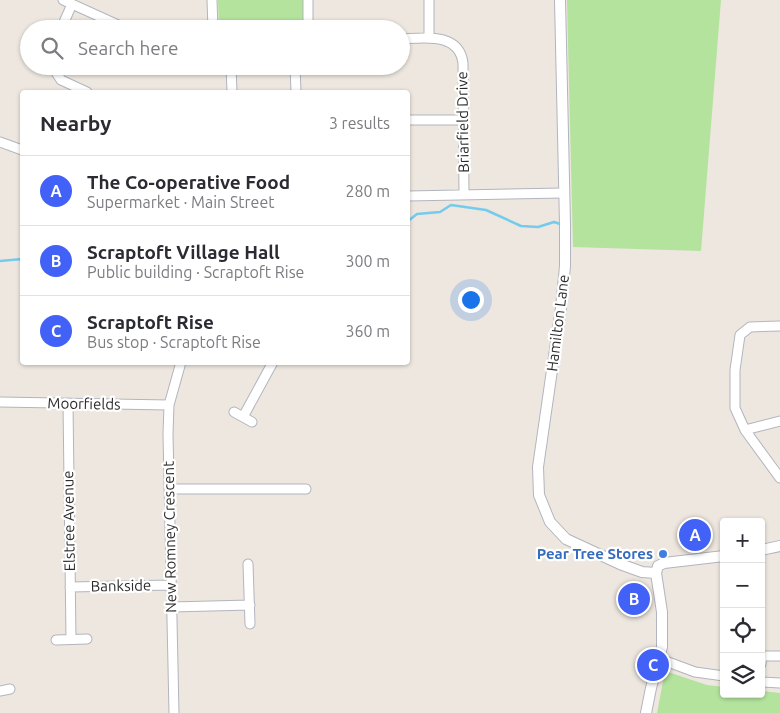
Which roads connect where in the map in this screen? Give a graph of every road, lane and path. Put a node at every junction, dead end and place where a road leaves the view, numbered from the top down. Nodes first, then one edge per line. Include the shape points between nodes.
1 (63, 0) edge
2 (212, 0) edge
3 (308, 0) edge
4 (429, 0) edge
5 (560, 0) edge
6 (72, 4) junction
7 (85, 4) edge
8 (65, 20) edge
9 (112, 20) edge
10 (213, 20) edge
11 (308, 20) edge
12 (428, 38) junction
13 (410, 39) edge
14 (58, 75) edge
15 (231, 75) edge
16 (296, 75) edge
17 (83, 90) edge
18 (232, 90) edge
19 (296, 90) edge
20 (410, 120) edge
21 (463, 120) junction
22 (0, 142) edge
23 (20, 149) edge
24 (564, 194) junction
25 (410, 196) edge
26 (464, 196) junction
27 (780, 326) edge
28 (180, 365) edge
29 (272, 365) edge
30 (0, 402) edge
31 (68, 403) junction
32 (169, 405) junction
33 (234, 412) dead end
34 (243, 417) junction
35 (252, 422) dead end
36 (780, 422) edge
37 (745, 430) junction
38 (780, 478) edge
39 (169, 489) junction
40 (306, 489) dead end
41 (780, 546) edge
42 (765, 549) edge
43 (720, 556) edge
44 (248, 564) dead end
45 (656, 573) junction
46 (171, 585) junction
47 (70, 587) junction
48 (250, 605) junction
49 (172, 607) junction
50 (250, 624) dead end
51 (71, 639) junction
52 (88, 639) dead end
53 (56, 640) dead end
54 (765, 656) edge
55 (780, 656) edge
56 (660, 659) junction
57 (720, 675) edge
58 (765, 682) edge
59 (780, 683) edge
60 (174, 713) edge
61 (646, 713) edge

1 - 6 street
2 - 10 street
3 - 11 street
4 - 12 street
5 - 24 street, Hamilton Lane
6 - 7 street
6 - 8 street
7 - 9 street
12 - 13 street, Briarfield Drive
12 - 21 street, Briarfield Drive via 449,42 461,54
14 - 17 street via 61,80
15 - 18 street
16 - 19 street
20 - 21 street
21 - 26 street, Briarfield Drive
22 - 23 street
24 - 26 street
24 - 45 street, Hamilton Lane via 565,266 538,467 539,495 550,522 566,539 620,564
25 - 26 street
27 - 37 street via 750,327 740,335 735,370 735,408
28 - 32 street, New Romney Crescent
29 - 34 street
30 - 31 street, Moorfields
31 - 32 street, Moorfields
31 - 47 street, Elstree Avenue
32 - 39 street, New Romney Crescent
33 - 34 street
34 - 35 street
36 - 37 street
37 - 38 street
39 - 40 street
39 - 46 street, New Romney Crescent
41 - 42 street
43 - 45 street via 664,563 658,566
44 - 48 street
45 - 56 street via 663,632
46 - 47 street, Bankside
46 - 49 street, New Romney Crescent
47 - 51 street, Elstree Avenue
48 - 49 street
48 - 50 street
49 - 60 street, New Romney Crescent
51 - 52 street
51 - 53 street
54 - 55 street
56 - 57 street via 695,672
56 - 61 street
58 - 59 street

